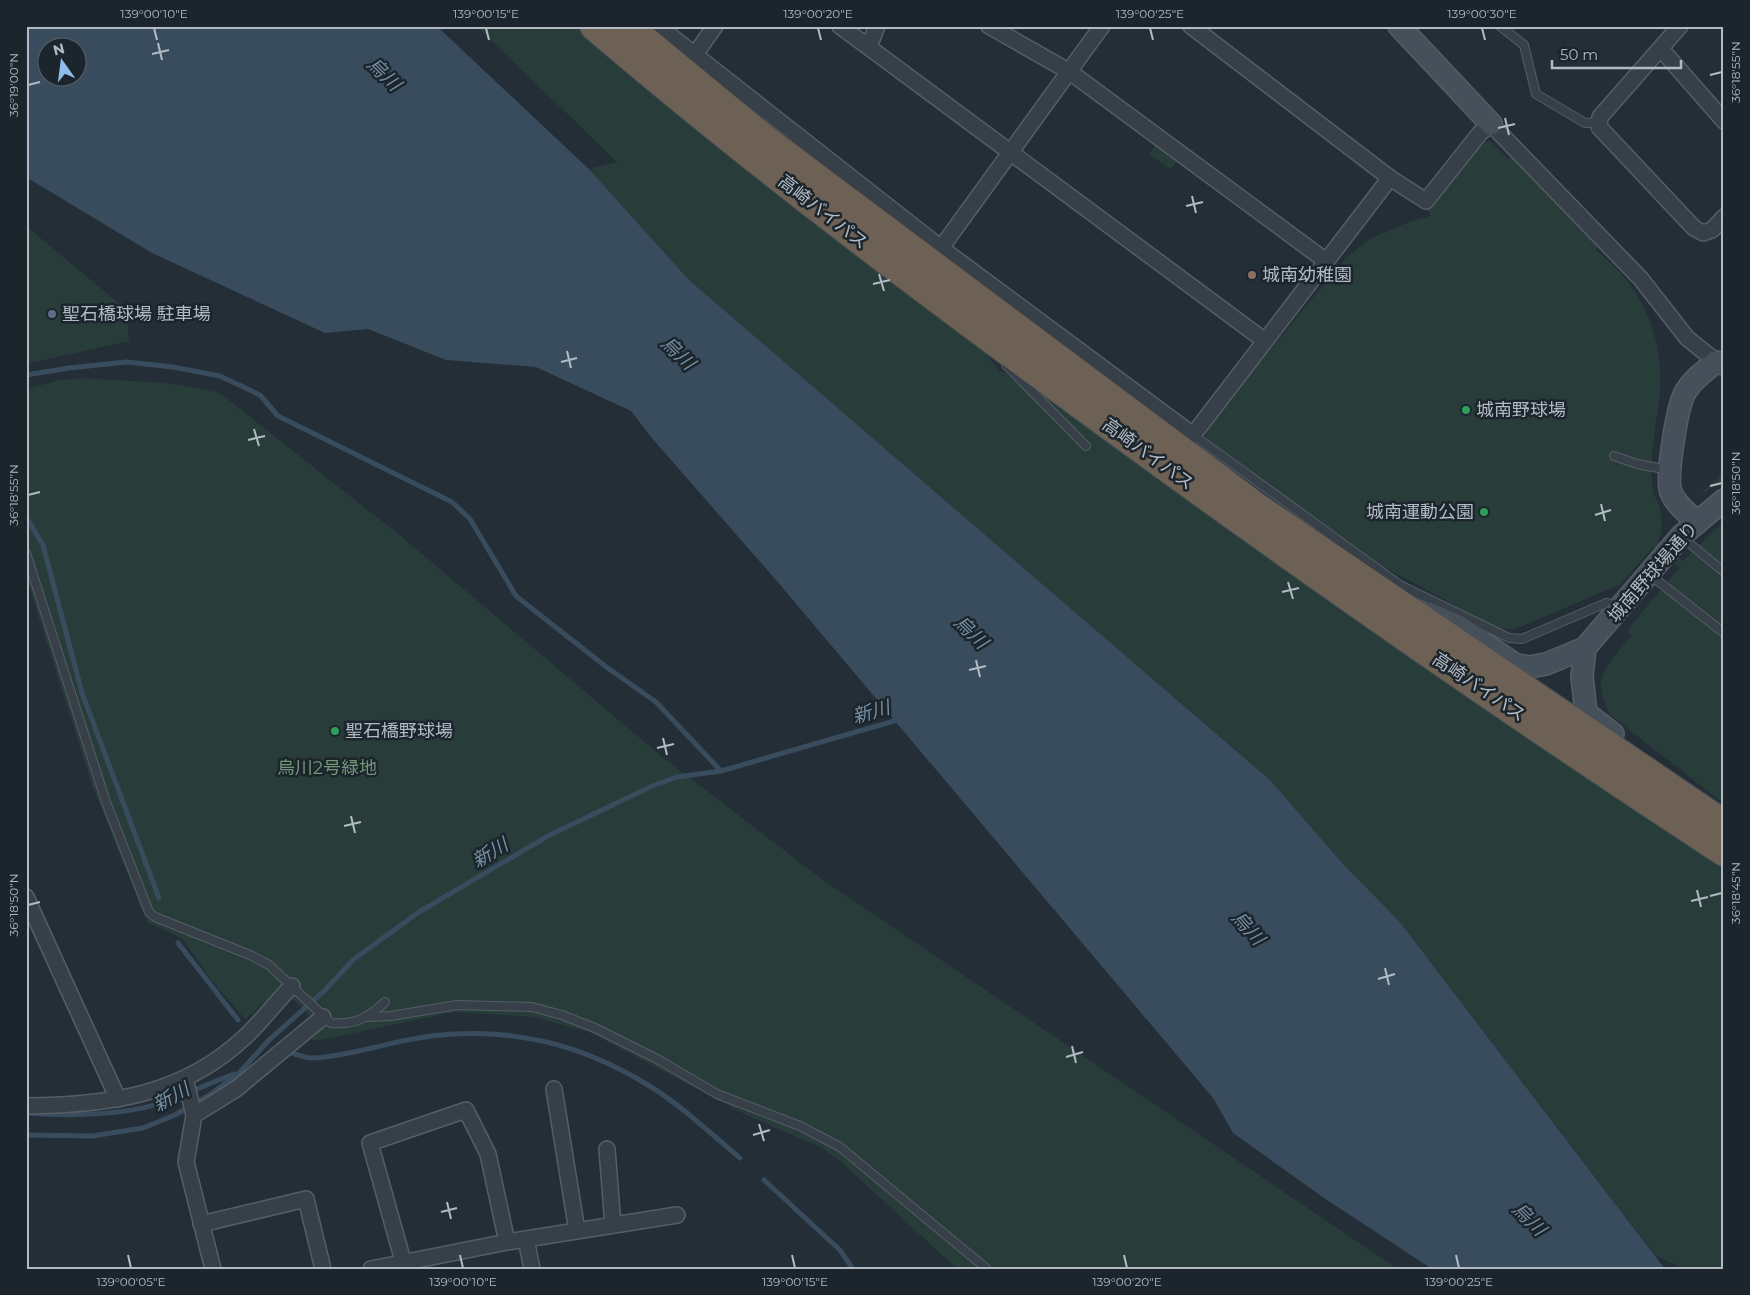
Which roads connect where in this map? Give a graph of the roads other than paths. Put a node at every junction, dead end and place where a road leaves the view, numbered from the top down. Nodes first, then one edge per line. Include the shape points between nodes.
1 (594, 26) edge
2 (628, 26) edge
3 (658, 26) edge
4 (715, 26) edge
5 (840, 26) edge
6 (877, 26) edge
7 (989, 26) edge
8 (1102, 26) edge
9 (1191, 26) edge
10 (1399, 26) edge
11 (1500, 26) edge
12 (1680, 26) edge
13 (869, 47) junction
14 (1661, 49) junction
15 (694, 56) junction
16 (1070, 72) junction
17 (1724, 121) edge
18 (1600, 122) junction
19 (1491, 124) junction
20 (1010, 153) junction
21 (1390, 178) junction
22 (1724, 217) edge
23 (941, 248) junction
24 (1326, 261) junction
25 (1265, 341) junction
26 (1005, 350) junction
27 (1720, 365) edge
28 (1193, 435) junction
29 (1086, 446) dead end
30 (1614, 456) dead end
31 (1671, 470) junction
32 (1724, 500) edge
33 (1696, 521) junction
34 (1681, 536) junction
35 (26, 553) edge
36 (1724, 572) edge
37 (1650, 574) junction
38 (1387, 598) junction
39 (1624, 605) junction
40 (1724, 633) edge
41 (1586, 648) junction
42 (1678, 795) junction
43 (1724, 824) edge
44 (1724, 852) edge
45 (26, 897) edge
46 (294, 988) junction
47 (385, 1002) dead end
48 (320, 1014) junction
49 (369, 1017) junction
50 (185, 1079) junction
51 (554, 1089) dead end
52 (118, 1099) junction
53 (26, 1106) edge
54 (194, 1115) junction
55 (608, 1149) dead end
56 (677, 1215) dead end
57 (201, 1224) junction
58 (613, 1225) junction
59 (577, 1231) junction
60 (526, 1239) junction
61 (507, 1242) junction
62 (403, 1261) junction
63 (213, 1269) edge
64 (323, 1269) edge
65 (371, 1269) edge
66 (532, 1269) edge
67 (987, 1269) edge

1 - 26 highway, 高崎バイパス via 750,154
2 - 38 highway, 高崎バイパス via 766,140 1134,418
3 - 15 street
4 - 15 street
5 - 13 street
6 - 13 street
7 - 16 street
8 - 16 street
9 - 21 street
10 - 19 street
11 - 18 lane via 1524,45 1536,94 1585,122
12 - 14 street
13 - 20 street
14 - 17 street
14 - 18 street via 1600,117
15 - 23 street
16 - 20 street
16 - 24 street
18 - 22 street via 1599,127 1694,228 1703,233 1712,230
19 - 21 street via 1480,133 1426,201
19 - 27 street via 1641,279 1687,338
20 - 23 street
20 - 25 street
21 - 24 street
23 - 28 street
24 - 25 street
25 - 28 street
26 - 29 lane via 1002,361
26 - 44 highway, 高崎バイパス via 1372,615
27 - 31 street via 1691,382 1684,393
28 - 39 lane via 1400,584 1509,638 1522,639 1606,603
30 - 31 lane
31 - 33 street via 1670,489 1677,502
32 - 33 street, 城南野球場通り
33 - 34 street, 城南野球場通り
34 - 36 lane
34 - 37 street, 城南野球場通り
35 - 46 lane via 106,802 149,912 154,917 250,955 269,965
37 - 39 street, 城南野球場通り
37 - 40 lane
38 - 41 street via 1458,626 1516,665 1546,664
38 - 42 highway, 高崎バイパス
39 - 41 street, 城南野球場通り
41 - 42 street via 1582,677 1586,713 1635,750
42 - 43 highway, 高崎バイパス
45 - 52 street
46 - 48 lane
46 - 50 street via 225,1054
47 - 49 lane
48 - 49 lane via 331,1023 344,1024
48 - 54 street via 236,1089
49 - 67 lane via 457,1006 532,1007 562,1015 643,1052 717,1094 800,1126 840,1147
50 - 52 street
50 - 54 street
51 - 59 street
52 - 53 street
54 - 57 street via 186,1162
55 - 58 street
56 - 58 street
57 - 63 street
57 - 64 street via 306,1199
58 - 59 street
59 - 60 street
60 - 61 street
60 - 66 street
61 - 62 street
61 - 62 street via 488,1154 466,1110 370,1143
62 - 65 street

